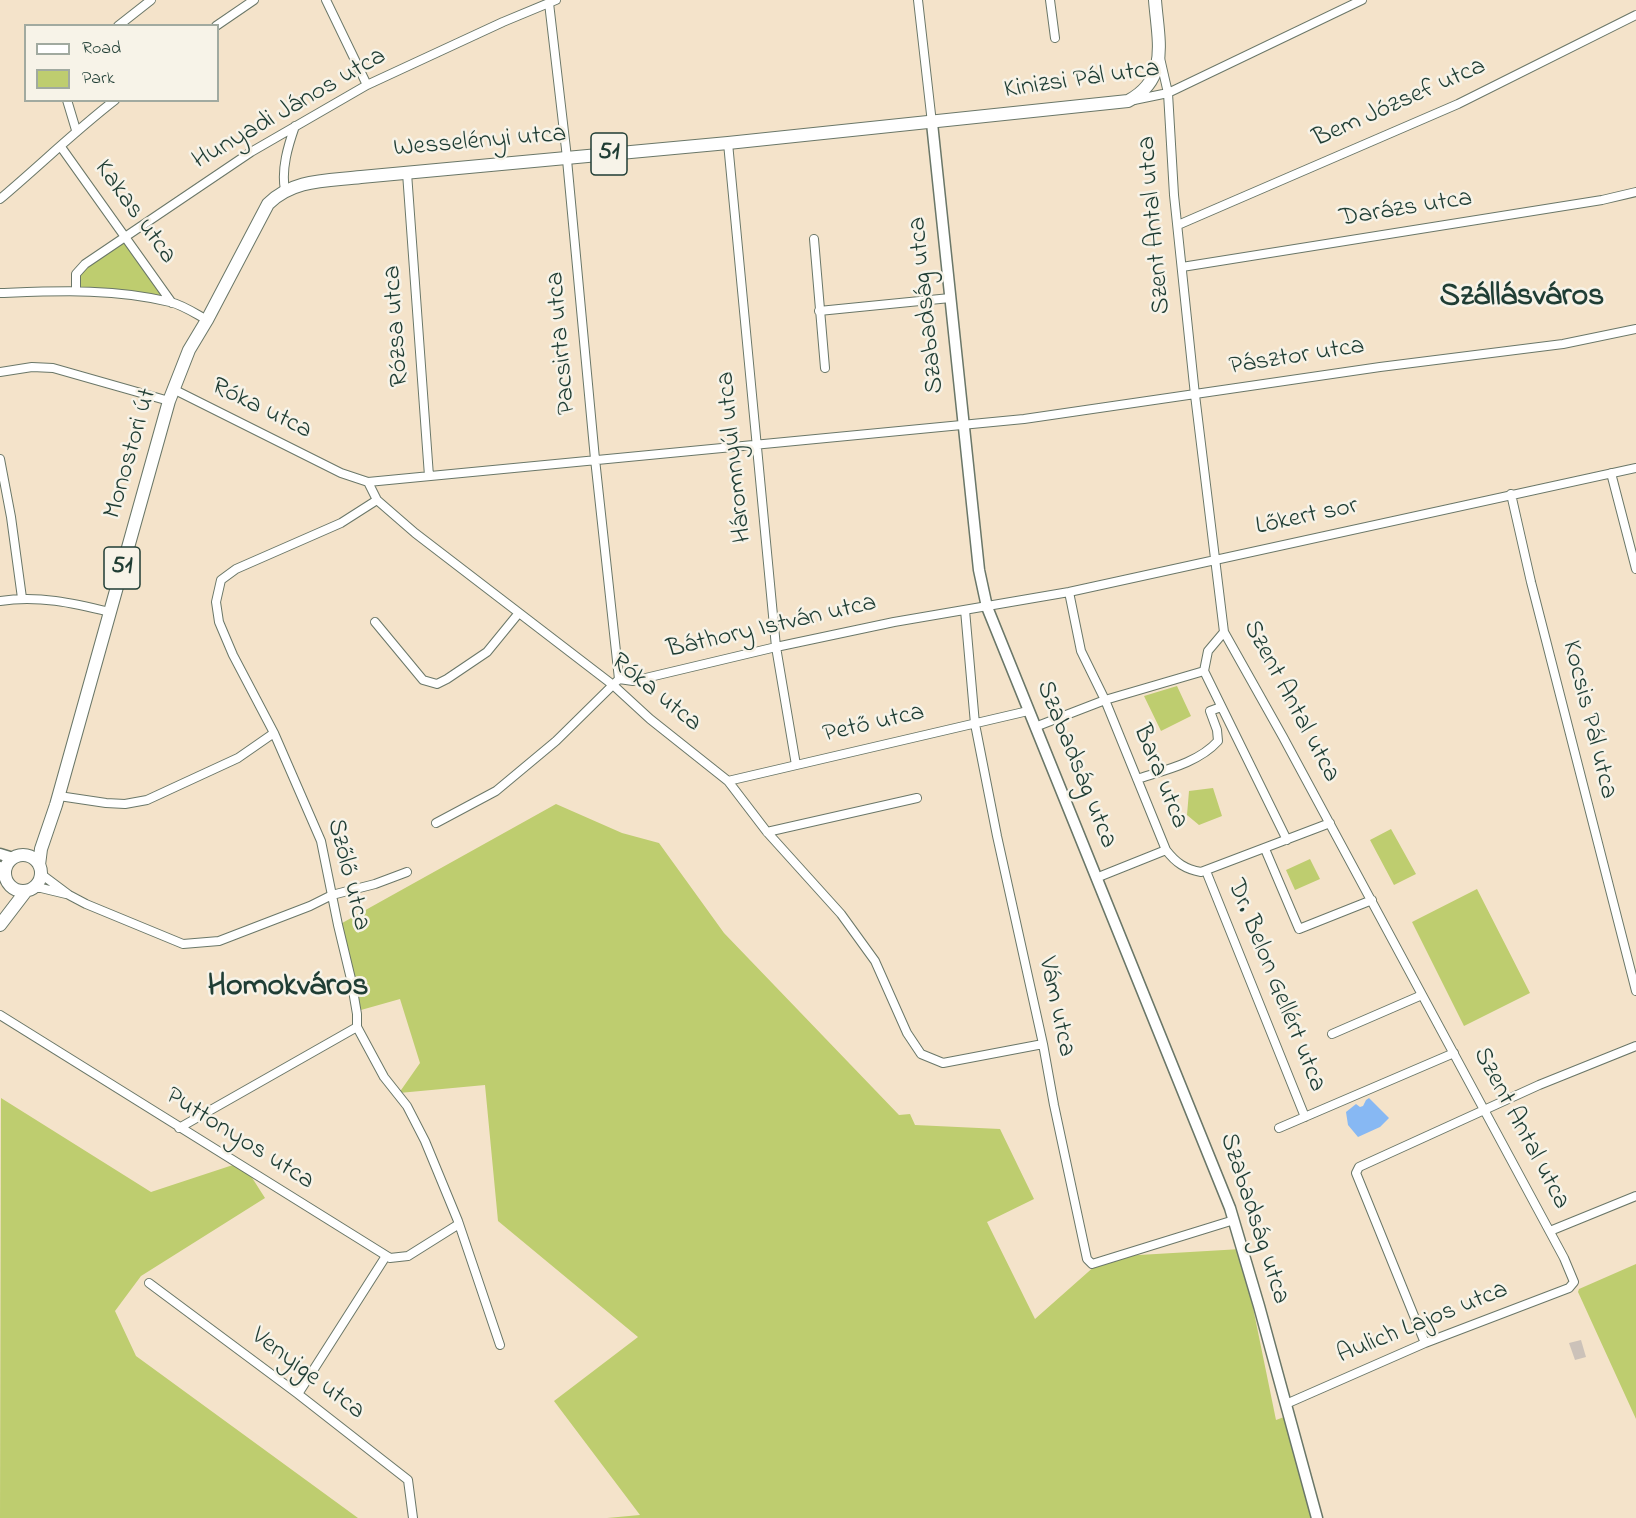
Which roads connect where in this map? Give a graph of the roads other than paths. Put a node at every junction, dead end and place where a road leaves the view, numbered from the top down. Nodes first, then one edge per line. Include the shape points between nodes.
1 (151, 0) edge
2 (254, 0) edge
3 (326, 0) edge
4 (918, 0) edge
5 (1050, 0) edge
6 (1155, 0) edge
7 (1362, 0) edge
8 (552, 2) edge
9 (1636, 15) edge
10 (121, 24) edge
11 (219, 24) edge
12 (1055, 38) dead end
13 (1158, 46) junction
14 (367, 85) junction
15 (1168, 93) junction
16 (68, 102) edge
17 (113, 102) edge
18 (1128, 102) junction
19 (932, 123) junction
20 (295, 126) junction
21 (76, 130) junction
22 (728, 143) junction
23 (61, 147) junction
24 (567, 158) junction
25 (407, 173) junction
26 (285, 190) junction
27 (1636, 192) edge
28 (0, 199) edge
29 (1178, 225) junction
30 (125, 237) junction
31 (814, 239) dead end
32 (1182, 267) junction
33 (76, 290) junction
34 (0, 293) edge
35 (950, 298) junction
36 (172, 303) junction
37 (819, 310) junction
38 (207, 320) junction
39 (1636, 330) edge
40 (825, 368) dead end
41 (0, 372) edge
42 (171, 395) junction
43 (1195, 395) junction
44 (964, 425) junction
45 (756, 445) junction
46 (0, 459) edge
47 (595, 459) junction
48 (1636, 468) edge
49 (1611, 473) junction
50 (429, 476) junction
51 (368, 482) junction
52 (1511, 494) junction
53 (377, 500) junction
54 (1215, 560) junction
55 (1636, 569) edge
56 (1070, 592) junction
57 (22, 598) junction
58 (0, 601) edge
59 (987, 607) junction
60 (965, 610) junction
61 (110, 612) junction
62 (518, 614) junction
63 (375, 622) dead end
64 (1224, 632) junction
65 (776, 647) junction
66 (1204, 671) junction
67 (616, 682) junction
68 (1105, 700) junction
69 (1221, 707) junction
70 (1028, 711) junction
71 (975, 724) junction
72 (1035, 728) junction
73 (274, 733) junction
74 (796, 765) junction
75 (1137, 779) junction
76 (728, 781) junction
77 (59, 796) junction
78 (917, 798) dead end
79 (50, 822) junction
80 (436, 823) dead end
81 (1330, 823) junction
82 (767, 832) junction
83 (1287, 840) junction
84 (1265, 849) junction
85 (1166, 850) junction
86 (0, 854) edge
87 (19, 856) junction
88 (2, 868) edge
89 (40, 869) junction
90 (1206, 871) junction
91 (407, 872) dead end
92 (1096, 878) junction
93 (9, 885) junction
94 (29, 890) junction
95 (69, 895) junction
96 (332, 895) junction
97 (1372, 900) junction
98 (0, 924) edge
99 (1636, 991) edge
100 (1422, 994) junction
101 (0, 1015) edge
102 (357, 1027) junction
103 (1332, 1035) dead end
104 (1043, 1044) junction
105 (1636, 1046) edge
106 (1454, 1053) junction
107 (1484, 1110) junction
108 (1305, 1117) junction
109 (179, 1128) junction
110 (1279, 1128) dead end
111 (1636, 1196) edge
112 (1234, 1220) junction
113 (459, 1224) junction
114 (1550, 1231) junction
115 (386, 1256) junction
116 (149, 1282) dead end
117 (1574, 1282) joint
118 (1425, 1343) junction
119 (500, 1345) dead end
120 (298, 1394) junction
121 (1286, 1404) junction
122 (413, 1518) edge
123 (1317, 1518) edge

1 - 10 street
2 - 11 street
3 - 14 street
4 - 19 street, Szabadság utca
5 - 12 street
6 - 13 main road, Szent Antal utca
7 - 15 street, Kinizsi Pál utca
8 - 14 street, Hunyadi János utca
8 - 24 street, Pacsirta utca
9 - 29 street, Bem József utca via 1458,104
13 - 15 street, Szent Antal utca
13 - 18 main road, Szent Antal utca via 1153,81
14 - 20 street, Hunyadi János utca
15 - 18 street, Kinizsi Pál utca
15 - 29 street, Szent Antal utca
16 - 21 street
17 - 21 street
18 - 19 main road, Kinizsi Pál utca / 51
19 - 22 main road, Wesselényi utca / 51
19 - 35 main road, Szabadság utca
20 - 26 street via 287,150
20 - 30 street, Hunyadi János utca
21 - 23 street
22 - 24 main road, Wesselényi utca / 51
22 - 45 street, Háromnyúl utca
23 - 28 street
23 - 30 street, Kakas utca
24 - 25 main road, Wesselényi utca / 51
24 - 47 street, Pacsirta utca
25 - 26 main road, Wesselényi utca / 51 via 304,183
25 - 50 street, Rózsa utca
26 - 38 main road, Monostori út / 51 via 268,204
27 - 32 street, Darázs utca
29 - 32 street, Szent Antal utca
30 - 33 street, Hunyadi János utca via 80,269
30 - 36 street, Kakas utca
31 - 37 street
32 - 43 street, Szent Antal utca
33 - 34 street
33 - 36 street
35 - 37 street
35 - 44 main road, Szabadság utca
36 - 38 street
37 - 40 street
38 - 42 main road, Monostori út / 51 via 189,350
39 - 43 street, Pásztor utca via 1563,344
41 - 42 street, Róka utca via 52,368
42 - 51 street, Róka utca
42 - 61 main road, Monostori út / 51
43 - 44 street, Pásztor utca
43 - 54 street, Szent Antal utca
44 - 45 street, Pásztor utca
44 - 59 main road, Szabadság utca
45 - 47 street, Pásztor utca
45 - 65 street, Háromnyúl utca
46 - 57 street
47 - 50 street, Pásztor utca
47 - 67 street, Pacsirta utca
48 - 49 street, Lőkert sor
49 - 52 street, Lőkert sor
49 - 55 street
50 - 51 street, Pásztor utca
51 - 53 street, Róka utca
52 - 54 street, Lőkert sor
52 - 99 street, Kocsis Pál utca
53 - 62 street, Róka utca
53 - 73 street, Szőlő utca via 342,523 236,569 221,580 216,602 219,622
54 - 56 street, Lőkert sor
54 - 64 street, Szent Antal utca
56 - 59 street, Lőkert sor
56 - 68 street, Bara utca via 1081,651
57 - 58 street
57 - 61 street via 61,600
59 - 60 street, Báthory István utca
59 - 70 main road, Szabadság utca
60 - 65 street, Báthory István utca
60 - 71 street, Vám utca
61 - 77 main road, Monostori út / 51
62 - 63 street via 487,652 437,684 423,680
62 - 67 street, Róka utca
64 - 66 street via 1208,651
64 - 81 street, Szent Antal utca
65 - 67 street, Báthory István utca
65 - 74 street, Háromnyúl utca
66 - 68 street
66 - 69 street
67 - 76 street, Róka utca via 650,719
67 - 80 street via 556,741 496,791
68 - 72 street
68 - 75 street, Bara utca
69 - 75 street via 1209,711 1218,741 1206,754
69 - 83 street
70 - 71 street, Pető utca
70 - 72 main road, Szabadság utca
71 - 74 street, Pető utca
71 - 104 street, Vám utca
72 - 92 main road, Szabadság utca
73 - 77 street via 238,758 147,800 116,803
73 - 96 street, Szőlő utca via 321,841
74 - 76 street, Pető utca
75 - 85 street, Bara utca
76 - 82 street, Róka utca
77 - 79 main road, Monostori út / 51
78 - 82 street
79 - 87 main road, Monostori út / 51
79 - 89 main road, Monostori út / 51
81 - 83 street
81 - 97 street, Szent Antal utca
82 - 104 street, Róka utca via 841,914 875,960 907,1033 921,1054 943,1063
83 - 84 street
84 - 90 street
84 - 97 street via 1299,929
85 - 90 street, Bara utca via 1187,870
85 - 92 street
86 - 87 main road
87 - 88 main road, 51
87 - 89 main road via 33,858
88 - 93 main road, 51
89 - 94 main road, 51 via 39,879
89 - 95 street
90 - 108 street, Dr. Belon Gellért utca
91 - 96 street
92 - 112 main road, Szabadság utca
93 - 94 main road
93 - 98 main road, 51
94 - 95 street via 41,888
94 - 98 main road, 51
95 - 96 street via 183,944 219,941 245,933
96 - 102 street, Szőlő utca via 351,979
97 - 100 street, Szent Antal utca
100 - 103 street
100 - 106 street, Szent Antal utca
101 - 109 street, Puttonyos utca
102 - 109 street
102 - 113 street, Szőlő utca via 384,1077 407,1106
104 - 112 street, Vám utca via 1087,1259 1092,1264
105 - 107 street
106 - 107 street, Szent Antal utca
106 - 108 street
107 - 114 street, Szent Antal utca
107 - 118 street via 1359,1167 1356,1173
108 - 110 street
109 - 115 street, Puttonyos utca
111 - 114 street
112 - 121 main road, Szabadság utca
113 - 115 street via 408,1257
113 - 119 street, Szőlő utca
114 - 117 street, Szent Antal utca
115 - 120 street
116 - 120 street, Venyige utca
117 - 118 street, Aulich Lajos utca via 1569,1288
118 - 121 street, Aulich Lajos utca
120 - 122 street, Venyige utca via 408,1480
121 - 123 main road, Szabadság utca

